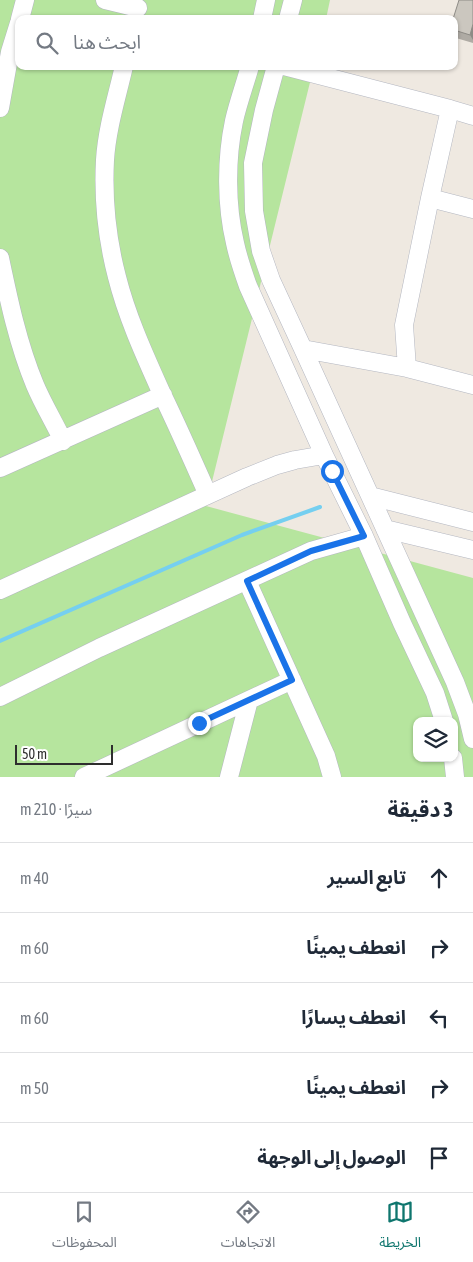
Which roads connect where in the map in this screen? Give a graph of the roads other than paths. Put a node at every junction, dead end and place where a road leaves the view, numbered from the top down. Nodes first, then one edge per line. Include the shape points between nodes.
1 (25, 0) edge
2 (105, 0) edge
3 (266, 0) edge
4 (293, 0) edge
5 (138, 9) edge
6 (21, 15) edge
7 (263, 15) edge
8 (289, 15) edge
9 (15, 36) edge
10 (123, 70) edge
11 (249, 70) edge
12 (275, 70) edge
13 (299, 70) edge
14 (2, 82) edge
15 (0, 108) edge
16 (450, 110) junction
17 (473, 116) edge
18 (430, 198) junction
19 (473, 209) edge
20 (0, 258) edge
21 (304, 348) junction
22 (408, 368) junction
23 (473, 385) edge
24 (163, 395) junction
25 (63, 441) junction
26 (324, 455) junction
27 (0, 468) edge
28 (208, 495) junction
29 (370, 496) junction
30 (473, 522) edge
31 (385, 528) junction
32 (364, 536) junction
33 (473, 550) edge
34 (247, 581) junction
35 (0, 590) edge
36 (292, 680) junction
37 (0, 697) edge
38 (249, 700) junction
39 (468, 702) edge
40 (443, 717) edge
41 (473, 739) edge
42 (123, 758) junction
43 (453, 762) edge
44 (84, 777) edge
45 (118, 777) edge
46 (229, 777) edge
47 (332, 777) edge
48 (455, 777) edge

1 - 6 street
2 - 5 street
3 - 7 street
4 - 8 street
9 - 14 street
10 - 24 street via 108,133 106,159 110,243 125,303
11 - 26 street via 234,121 230,150 228,190 234,241 248,286
12 - 21 street via 253,163 254,211 261,251 271,280
13 - 16 street
14 - 15 street
16 - 17 street
16 - 18 street
18 - 19 street
18 - 22 street via 404,325
20 - 25 street via 24,356
21 - 22 street
21 - 29 street
22 - 23 street
24 - 25 street
24 - 28 street
25 - 27 street
26 - 28 street via 277,465
26 - 32 street
28 - 35 street
29 - 30 street
29 - 31 street
31 - 33 street
31 - 39 street via 455,682
32 - 34 street via 311,551
32 - 40 street
34 - 36 street
34 - 37 street
36 - 38 street
36 - 47 street
38 - 42 street
38 - 46 street
39 - 41 street
42 - 44 street
42 - 45 street
43 - 48 street

